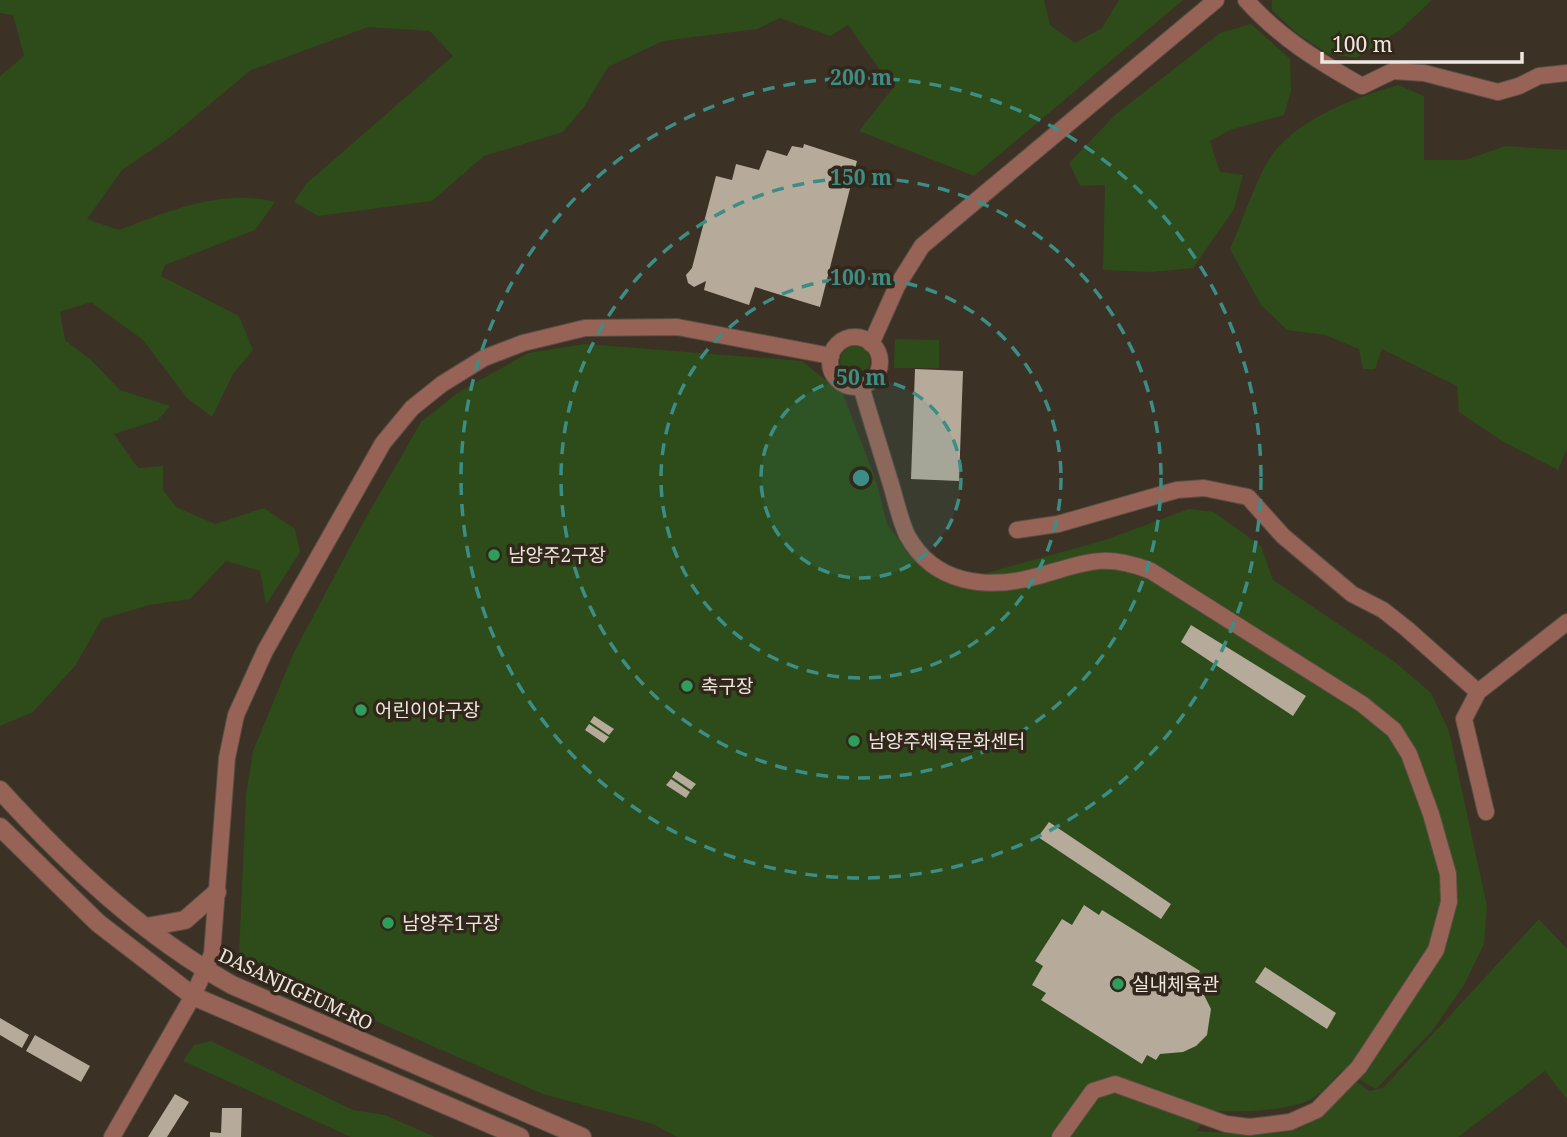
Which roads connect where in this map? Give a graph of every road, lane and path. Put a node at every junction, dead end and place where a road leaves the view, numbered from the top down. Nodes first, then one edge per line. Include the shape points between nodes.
1 (1216, 0) edge
2 (1246, 0) edge
3 (1567, 74) edge
4 (872, 344) junction
5 (831, 356) junction
6 (861, 386) junction
7 (1017, 530) dead end
8 (1567, 622) edge
9 (1478, 692) junction
10 (0, 790) edge
11 (1486, 812) dead end
12 (0, 827) edge
13 (217, 892) junction
14 (147, 927) junction
15 (205, 970) junction
16 (193, 996) junction
17 (111, 1137) edge
18 (520, 1137) edge
19 (582, 1137) edge
20 (1060, 1137) edge

1 - 4 street via 922,246 897,286
2 - 3 street via 1301,51 1363,86 1393,71 1424,72 1498,92 1539,76
4 - 5 street via 849,338 835,347
4 - 6 street via 880,367 872,381
5 - 6 street via 836,379 850,387
5 - 13 street via 677,327 586,328 484,358 412,408 383,443 265,651 236,715 227,758
6 - 20 street via 907,535 926,559 951,576 984,584 1022,580 1095,561 1123,560 1151,571 1362,704 1394,730 1409,754 1448,874 1450,902 1436,950 1359,1067 1317,1110 1290,1122 1250,1127 1217,1121 1115,1084 1093,1091
7 - 9 street via 1058,524 1177,490 1204,488 1248,498 1283,536 1352,594 1407,629
8 - 9 street
9 - 11 street via 1464,719
10 - 14 street, DASANJIGEUM-RO via 58,854
12 - 16 street via 98,923
13 - 14 street via 185,920
13 - 15 street via 212,954
14 - 15 street, DASANJIGEUM-RO
15 - 16 street
15 - 19 street, DASANJIGEUM-RO
16 - 17 street
16 - 18 street

